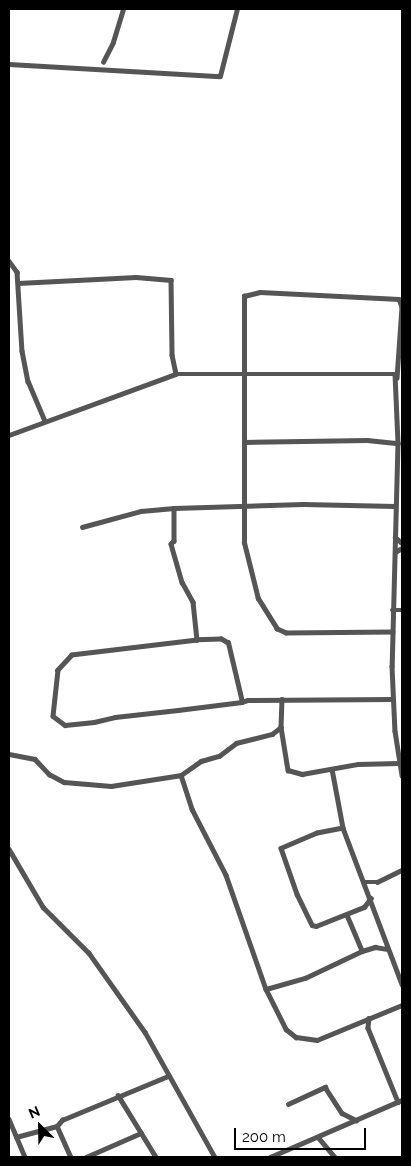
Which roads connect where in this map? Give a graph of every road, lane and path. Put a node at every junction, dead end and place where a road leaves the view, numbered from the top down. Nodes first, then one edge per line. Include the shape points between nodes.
1 (123, 9) edge
2 (237, 9) edge
3 (103, 62) dead end
4 (9, 64) edge
5 (9, 261) edge
6 (18, 283) junction
7 (176, 374) junction
8 (242, 374) junction
9 (397, 378) junction
10 (45, 421) junction
11 (9, 435) edge
12 (244, 442) junction
13 (398, 443) junction
14 (245, 506) junction
15 (395, 506) junction
16 (174, 508) junction
17 (82, 528) dead end
18 (395, 537) junction
19 (402, 543) edge
20 (402, 548) edge
21 (395, 552) junction
22 (392, 610) junction
23 (402, 610) edge
24 (392, 632) junction
25 (197, 640) junction
26 (282, 699) junction
27 (393, 699) junction
28 (242, 702) junction
29 (281, 728) junction
30 (9, 754) edge
31 (400, 759) edge
32 (332, 769) junction
33 (181, 775) junction
34 (402, 775) edge
35 (344, 828) junction
36 (9, 849) edge
37 (402, 870) edge
38 (364, 882) junction
39 (372, 883) junction
40 (368, 890) junction
41 (371, 898) junction
42 (364, 907) junction
43 (375, 909) junction
44 (347, 915) junction
45 (388, 949) junction
46 (362, 951) junction
47 (402, 984) edge
48 (266, 989) junction
49 (402, 1005) edge
50 (369, 1018) junction
51 (168, 1076) junction
52 (118, 1095) junction
53 (400, 1101) edge
54 (288, 1104) dead end
55 (9, 1119) edge
56 (356, 1120) junction
57 (57, 1126) junction
58 (141, 1133) junction
59 (318, 1137) junction
60 (16, 1138) junction
61 (281, 1155) edge
62 (25, 1157) edge
63 (71, 1157) edge
64 (86, 1157) edge
65 (156, 1157) edge
66 (214, 1157) edge
67 (270, 1157) edge
68 (335, 1157) edge

1 - 3 street
2 - 4 street via 220,76
5 - 6 street via 15,268
6 - 7 street via 136,278 171,280 172,355
6 - 10 street via 25,365
7 - 8 street
7 - 10 street
8 - 9 street via 374,372 395,374
8 - 9 street via 242,299 246,293 260,292 398,299 402,307
8 - 12 street
9 - 13 street
10 - 11 street
12 - 13 street via 367,440
12 - 14 street
13 - 15 street
14 - 15 street
14 - 16 street
14 - 24 street via 244,543 253,585 277,629 286,634
15 - 18 street
16 - 17 street via 141,511
16 - 25 street via 174,540 171,544 182,582 194,602
18 - 19 street
18 - 21 street
20 - 21 street
21 - 22 street
22 - 23 street
22 - 24 street
24 - 27 street
25 - 28 street via 221,639 228,643
25 - 28 street via 72,655 58,670 54,720 65,725
26 - 27 street
26 - 28 street
26 - 29 street
27 - 31 street
29 - 32 street via 288,770 302,774
29 - 33 street via 272,734 236,743 219,756 201,761
30 - 33 street via 31,757 49,774 72,785 111,786
31 - 32 street
31 - 34 street
32 - 35 street
33 - 48 street via 192,809 226,875
35 - 38 street
35 - 44 street via 317,833 280,850 312,925 334,922
36 - 51 street via 43,907 89,953 111,981 145,1032
37 - 39 street
38 - 39 street
38 - 40 street
39 - 40 street
40 - 41 street
41 - 42 street
41 - 43 street
42 - 43 street
42 - 44 street
43 - 45 street
44 - 46 street
45 - 46 street via 375,947
45 - 47 street
46 - 48 street via 304,978
48 - 50 street via 286,1029 296,1037 317,1040
49 - 50 street
50 - 53 street via 368,1028
51 - 52 street
51 - 66 street
52 - 57 street via 59,1121
52 - 58 street
53 - 56 street
54 - 56 street via 325,1088 342,1113
55 - 60 street
56 - 59 street
57 - 60 street
57 - 63 street
58 - 64 street
58 - 65 street
59 - 61 street
59 - 68 street
60 - 62 street
61 - 67 street

